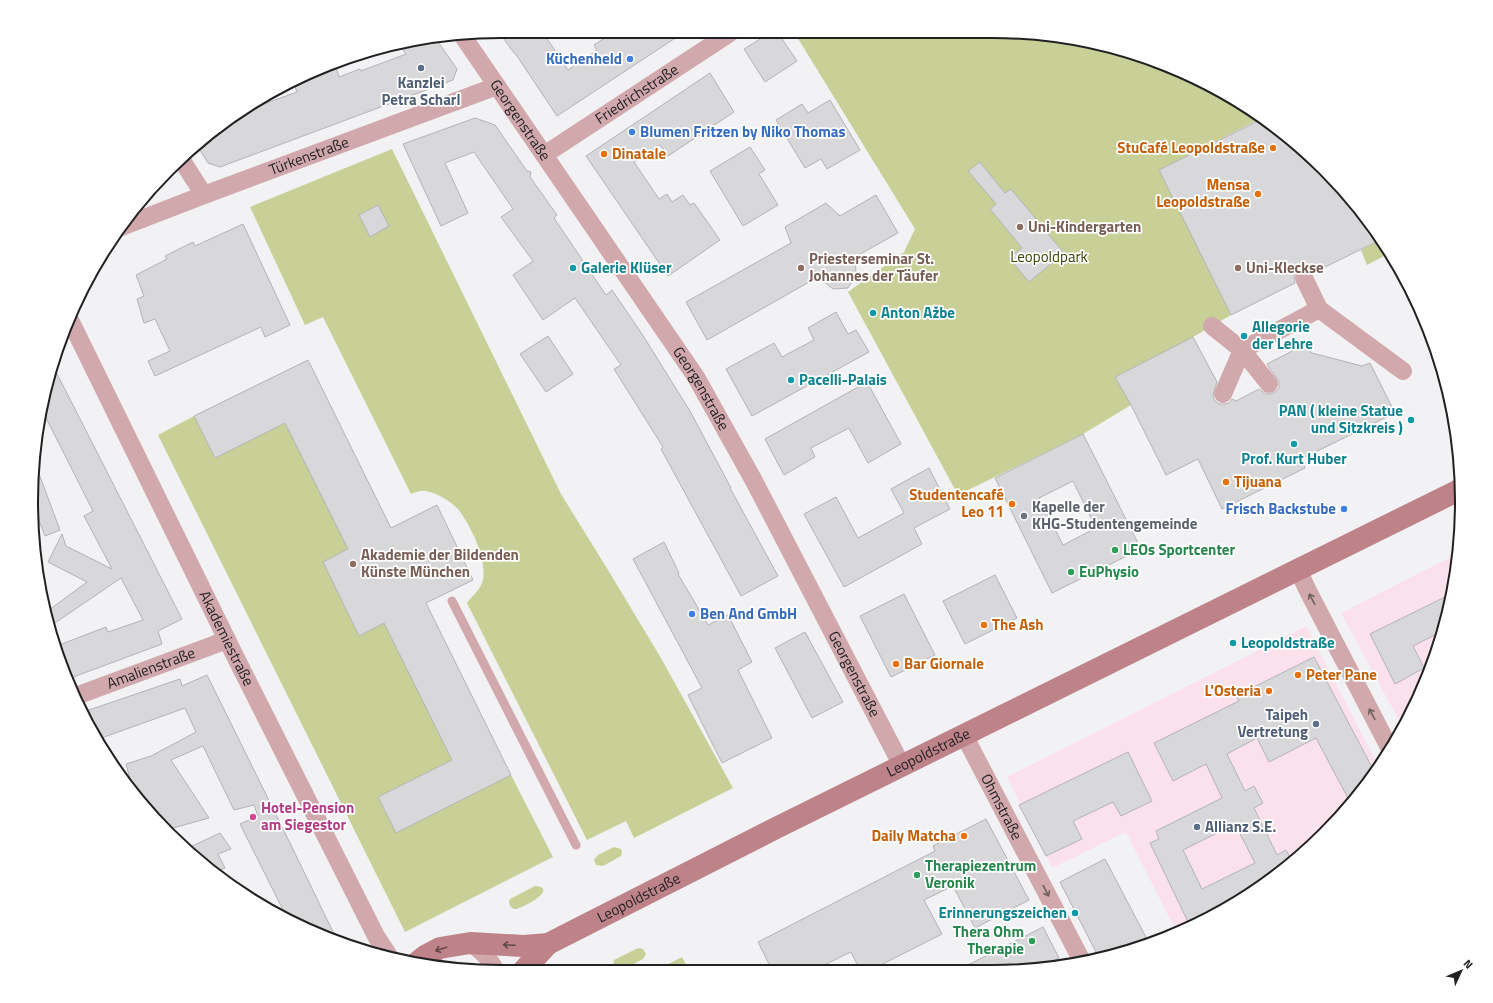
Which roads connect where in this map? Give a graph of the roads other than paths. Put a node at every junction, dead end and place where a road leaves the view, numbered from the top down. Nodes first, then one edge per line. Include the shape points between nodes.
1 (722, 38) edge
2 (465, 40) edge
3 (497, 86) junction
4 (544, 155) junction
5 (185, 164) edge
6 (204, 195) junction
7 (131, 223) edge
8 (1304, 278) dead end
9 (1319, 309) junction
10 (73, 325) edge
11 (1212, 326) dead end
12 (1242, 350) junction
13 (1403, 370) dead end
14 (1269, 384) dead end
15 (1224, 394) dead end
16 (1455, 493) edge
17 (1298, 570) junction
18 (452, 601) dead end
19 (227, 640) junction
20 (80, 694) edge
21 (964, 735) junction
22 (1387, 743) edge
23 (902, 766) junction
24 (576, 846) dead end
25 (470, 943) junction
26 (548, 944) junction
27 (385, 950) edge
28 (1080, 956) edge
29 (423, 958) edge
30 (491, 965) edge
31 (528, 965) edge

1 - 4 street, Friedrichstraße
2 - 3 street, Georgenstraße
3 - 4 street, Georgenstraße
3 - 6 street, Türkenstraße
4 - 23 street, Georgenstraße via 696,377 754,481
5 - 6 street
6 - 7 street, Türkenstraße
8 - 9 street
9 - 12 street
9 - 13 street
10 - 19 street, Akademiestraße
11 - 12 street
12 - 14 street
12 - 15 street
16 - 17 main road, Leopoldstraße
17 - 21 main road, Leopoldstraße
22 -> 17 street
18 - 24 lane
19 - 20 street, Amalienstraße
19 - 27 street, Akademiestraße
21 - 23 main road, Leopoldstraße
21 -> 28 street, Ohmstraße
23 - 26 main road, Leopoldstraße
26 -> 25 main road, Leopoldstraße via 524,946
25 -> 29 main road, Leopoldstraße via 440,948
25 - 30 street via 479,949
26 - 31 main road, Leopoldstraße

